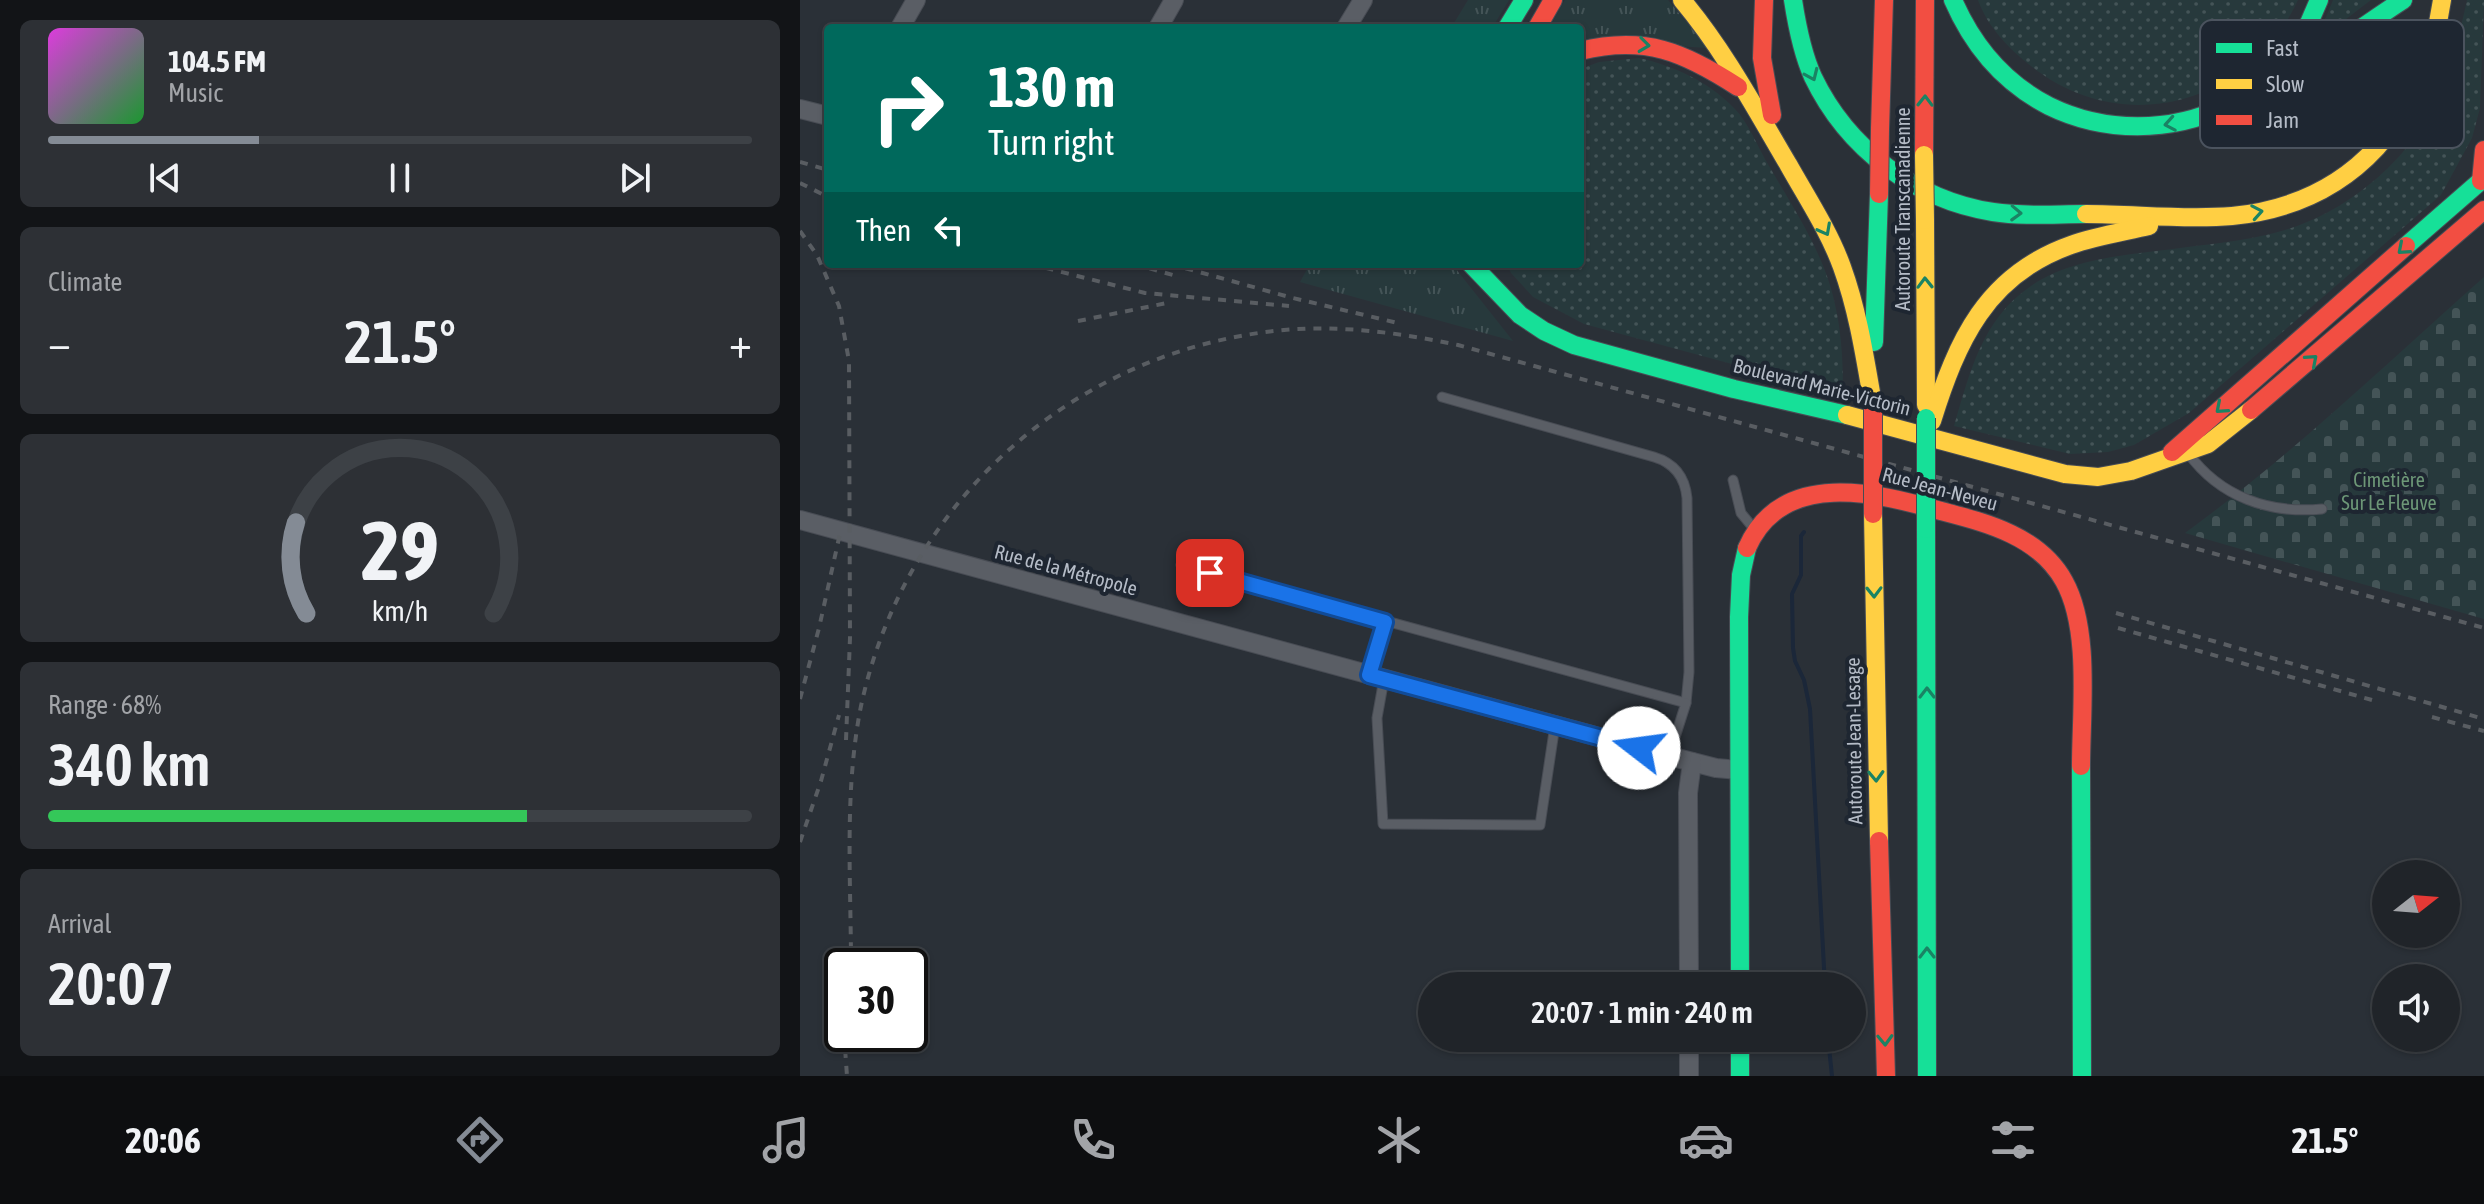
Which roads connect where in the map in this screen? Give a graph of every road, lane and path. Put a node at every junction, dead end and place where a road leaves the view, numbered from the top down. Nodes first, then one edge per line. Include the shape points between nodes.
1 (916, 0) edge
2 (1174, 0) edge
3 (1363, 0) edge
4 (1524, 0) edge
5 (1553, 0) edge
6 (1682, 0) edge
7 (1764, 0) edge
8 (1793, 0) edge
9 (1884, 0) edge
10 (1925, 0) edge
11 (1953, 0) edge
12 (2319, 0) edge
13 (2403, 0) edge
14 (2442, 0) edge
15 (2310, 20) edge
16 (2372, 20) edge
17 (2439, 20) edge
18 (902, 24) edge
19 (1160, 24) edge
20 (1348, 24) edge
21 (1509, 24) edge
22 (1539, 24) edge
23 (1584, 50) edge
24 (1747, 93) junction
25 (800, 109) edge
26 (824, 115) edge
27 (2200, 116) edge
28 (2374, 148) edge
29 (2484, 150) edge
30 (1795, 176) junction
31 (2482, 179) edge
32 (2484, 210) edge
33 (2180, 218) junction
34 (1484, 273) edge
35 (1442, 397) dead end
36 (1873, 404) junction
37 (1929, 419) junction
38 (2184, 448) junction
39 (1733, 480) dead end
40 (2322, 509) dead end
41 (800, 520) edge
42 (1756, 531) junction
43 (1181, 565) dead end
44 (1385, 622) junction
45 (1376, 677) junction
46 (1686, 703) junction
47 (1555, 725) junction
48 (1669, 756) junction
49 (1692, 762) junction
50 (1739, 770) junction
51 (1689, 972) edge
52 (1740, 972) edge
53 (1689, 1052) edge
54 (1740, 1052) edge
55 (1689, 1076) edge
56 (1740, 1076) edge
57 (1886, 1076) edge
58 (1927, 1076) edge
59 (2082, 1076) edge

1 - 18 street
2 - 19 street
3 - 20 street
4 - 21 main road
5 - 22 main road
6 - 24 main road
7 - 30 main road via 1764,89
8 -> 33 main road via 1802,50 1825,101 1863,148 1904,181 1990,211
9 - 36 main road, Autoroute Transcanadienne, bridge
37 -> 10 main road, Autoroute Transcanadienne, bridge
27 -> 11 main road via 2131,127 2081,119 2040,101 2002,74 1972,38
12 - 15 main road
13 - 16 main road
17 -> 14 main road
23 -> 24 main road via 1619,43 1663,47 1706,65
24 - 30 main road
25 - 26 street
33 -> 28 main road via 2269,210 2312,195
29 - 31 main road
30 -> 36 main road via 1843,270
31 -> 38 main road, Boulevard Marie-Victorin
38 -> 32 main road, Boulevard Marie-Victorin via 2208,444 2242,421
33 - 37 main road via 2068,247 2018,272 1963,335
34 - 38 main road, Boulevard Marie-Victorin via 1520,315 1564,341 2077,476 2119,474
35 - 46 lane via 1654,457 1676,470 1687,498
36 -> 57 main road, Autoroute Jean-Lesage, bridge via 1875,729
58 -> 37 main road, bridge
38 - 40 lane via 2212,480 2245,500 2294,511
39 - 42 lane via 1741,513
41 - 45 street, Rue de la Métropole
42 - 50 main road via 1744,557 1740,592
42 - 59 main road, Rue Jean-Neveu via 1775,512 1800,499 1862,491 2004,530 2036,549 2062,577 2077,614 2081,650
43 - 44 lane
44 - 45 lane
44 - 46 lane
45 - 47 street, Rue de la Métropole
45 - 47 lane via 1383,824 1540,825
46 - 48 lane
47 - 48 street, Rue de la Métropole
48 - 49 street, Rue de la Métropole
49 - 50 street, Rue de la Métropole
49 - 51 street
50 - 52 main road
53 - 55 street
54 - 56 main road

